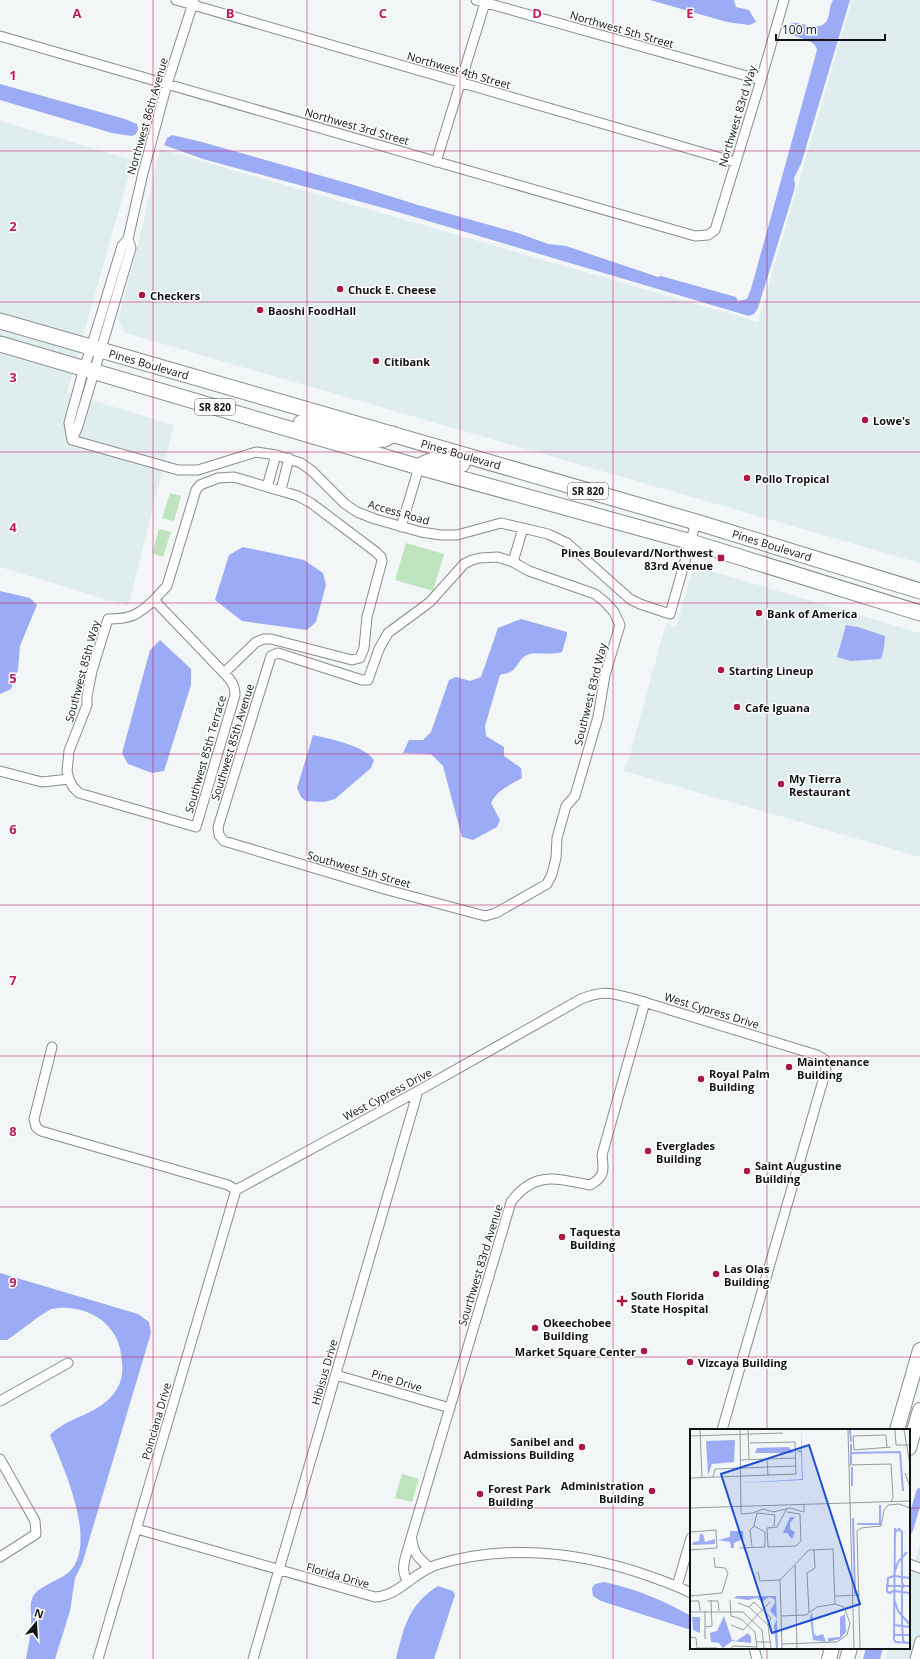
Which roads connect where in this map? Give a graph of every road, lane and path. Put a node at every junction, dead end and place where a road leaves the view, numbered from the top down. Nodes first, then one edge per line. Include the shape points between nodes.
1 (176, 0) edge
2 (476, 0) edge
3 (784, 0) edge
4 (193, 2) edge
5 (485, 3) junction
6 (0, 36) edge
7 (761, 80) junction
8 (460, 83) junction
9 (167, 84) junction
10 (436, 162) junction
11 (735, 162) junction
12 (708, 235) joint
13 (0, 321) edge
14 (0, 344) edge
15 (96, 349) junction
16 (89, 370) junction
17 (268, 422) junction
18 (392, 434) junction
19 (276, 455) junction
20 (290, 458) junction
21 (420, 467) junction
22 (544, 478) junction
23 (267, 487) junction
24 (281, 490) junction
25 (696, 522) junction
26 (401, 526) junction
27 (523, 528) junction
28 (691, 542) junction
29 (513, 562) junction
30 (819, 582) junction
31 (154, 600) junction
32 (916, 601) edge
33 (224, 673) junction
34 (0, 771) edge
35 (69, 779) junction
36 (219, 835) joint
37 (496, 913) joint
38 (645, 1002) junction
39 (52, 1048) dead end
40 (418, 1091) junction
41 (236, 1190) junction
42 (920, 1350) edge
43 (68, 1363) dead end
44 (336, 1375) junction
45 (0, 1401) edge
46 (450, 1408) junction
47 (920, 1410) edge
48 (722, 1429) edge
49 (897, 1429) edge
50 (910, 1445) edge
51 (0, 1459) edge
52 (137, 1529) junction
53 (412, 1538) junction
54 (690, 1541) edge
55 (0, 1557) edge
56 (910, 1564) edge
57 (430, 1568) junction
58 (920, 1568) edge
59 (280, 1570) junction
60 (408, 1582) junction
61 (677, 1586) junction
62 (690, 1592) edge
63 (920, 1642) edge
64 (754, 1649) edge
65 (832, 1649) edge
66 (850, 1649) edge
67 (98, 1659) edge
68 (253, 1659) edge
69 (757, 1659) edge
70 (829, 1659) edge
71 (847, 1659) edge
72 (915, 1659) edge

1 - 4 street, Northwest 4th Street
2 - 5 street, Northwest 5th Street
3 - 7 street, Northwest 83rd Way
4 - 8 street, Northwest 4th Street
4 - 9 street, Northwest 86th Avenue
5 - 7 street, Northwest 5th Street
5 - 8 street
6 - 9 street, Northwest 3rd Street
7 - 11 street, Northwest 83rd Way
8 - 10 street
8 - 11 street, Northwest 4th Street
9 - 10 street, Northwest 3rd Street
9 - 15 street, Northwest 86th Avenue via 142,175 128,239 131,248
10 - 12 street, Northwest 3rd Street via 695,236
11 - 12 street, Northwest 83rd Way via 715,230
13 - 15 highway, Pines Boulevard / SR 820
14 - 16 highway, Pines Boulevard / SR 820
15 - 16 street, Northwest 86th Avenue
15 - 18 highway, Pines Boulevard / SR 820
16 - 17 highway, Pines Boulevard / SR 820
16 - 19 street, Access Road via 69,423 72,440 178,470 198,470 256,452
17 - 18 highway via 282,420 373,440 385,439
17 - 21 highway, Pines Boulevard / SR 820
18 - 22 highway, Pines Boulevard / SR 820
19 - 20 street, Access Road
19 - 23 street
20 - 24 street
20 - 26 street, Access Road via 312,471 356,512
21 - 22 highway via 431,461 446,460 534,480
21 - 26 street
21 - 28 highway, Pines Boulevard / SR 820
22 - 25 highway, Pines Boulevard / SR 820
23 - 24 street
23 - 31 street via 234,477 218,478 200,485 196,490 167,586
24 - 33 street via 311,503 381,557 367,617 364,648 360,658 352,660 264,639 256,642
25 - 28 street
25 - 32 highway, Pines Boulevard / SR 820
26 - 27 street, Access Road via 441,535 457,535 501,523
27 - 28 street, Access Road via 548,534 567,543 630,599 670,614
27 - 29 street
28 - 30 highway, Pines Boulevard / SR 820
29 - 36 street, Southwest 85th Avenue via 498,557 480,558 464,564 430,602 388,633 379,649 368,680 278,653 271,656 218,827
29 - 37 street, Southwest 83rd Way via 529,571 595,594 614,612 620,625 605,675 598,718 575,796 566,806 557,838 552,874 547,884
30 - 32 highway, Pines Boulevard / SR 820
30 - 32 highway via 833,578 888,595 907,595
31 - 33 street, Southwest 85th Terrace
31 - 35 street, Southwest 85th Way via 139,613 108,619 92,671 87,705 69,751
33 - 35 street, Southwest 85th Terrace via 232,682 235,695 196,827 79,793
34 - 35 street via 42,782
36 - 37 street, Southwest 5th Street via 224,841 384,889 485,916
38 - 40 street, West Cypress Drive via 604,993 581,999
38 - 46 street, Sourthwest 83rd Avenue via 602,1155 602,1175 597,1182 590,1185 565,1179 547,1179 532,1183 511,1202
38 - 48 street, West Cypress Drive via 817,1055 824,1059 826,1070
39 - 41 street via 34,1119 36,1127 41,1131 228,1185
40 - 41 street, West Cypress Drive
40 - 44 street, Hibisus Drive
41 - 52 street, Poinciana Drive
42 - 49 main road
43 - 45 street
44 - 46 street, Pine Drive
44 - 59 street, Hibisus Drive
46 - 53 street, Sourthwest 83rd Avenue
47 - 50 main road
51 - 55 street via 35,1522 36,1534
52 - 59 street, Florida Drive
52 - 67 street, Poinciana Drive
53 - 57 street via 416,1555
53 - 60 street, Sourthwest 83rd Avenue via 403,1568
54 - 61 street
56 - 58 street
57 - 60 street, Florida Drive
57 - 61 street, Florida Drive via 456,1559 496,1553 555,1555 604,1562
59 - 60 street, Florida Drive via 375,1597 386,1597
59 - 68 street, Hibisus Drive
61 - 62 street, Florida Drive
63 - 72 street
64 - 69 street
65 - 70 main road
66 - 71 main road

